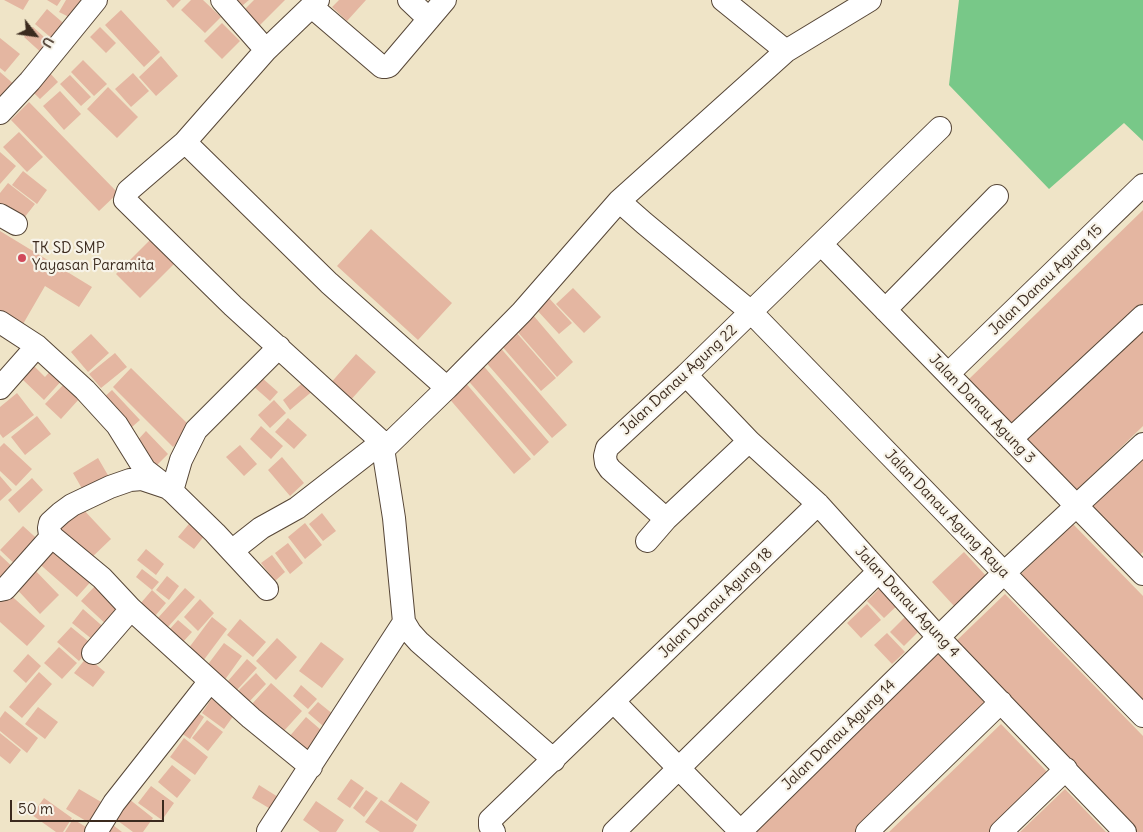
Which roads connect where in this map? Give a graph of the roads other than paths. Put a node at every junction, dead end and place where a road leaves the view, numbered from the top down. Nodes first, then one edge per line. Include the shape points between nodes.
1 (96, 0) edge
2 (222, 0) edge
3 (409, 0) edge
4 (445, 0) edge
5 (723, 0) edge
6 (870, 0) edge
7 (315, 4) edge
8 (429, 19) junction
9 (266, 50) junction
10 (786, 51) junction
11 (0, 114) edge
12 (940, 128) dead end
13 (185, 142) junction
14 (1143, 185) edge
15 (997, 196) dead end
16 (619, 201) junction
17 (821, 244) junction
18 (885, 310) junction
19 (751, 312) junction
20 (1143, 316) edge
21 (0, 322) edge
22 (37, 346) junction
23 (279, 347) junction
24 (948, 374) junction
25 (686, 376) junction
26 (0, 388) edge
27 (447, 388) junction
28 (1012, 439) junction
29 (749, 440) junction
30 (1143, 444) edge
31 (383, 445) junction
32 (171, 490) junction
33 (818, 504) junction
34 (1076, 506) junction
35 (666, 519) junction
36 (52, 536) junction
37 (647, 541) dead end
38 (233, 550) junction
39 (1142, 570) edge
40 (878, 572) junction
41 (1004, 574) junction
42 (267, 589) dead end
43 (0, 590) edge
44 (132, 609) junction
45 (404, 622) junction
46 (939, 638) junction
47 (93, 652) dead end
48 (210, 681) junction
49 (614, 702) junction
50 (1002, 702) junction
51 (1143, 716) edge
52 (554, 760) junction
53 (311, 767) junction
54 (679, 768) junction
55 (1066, 770) junction
56 (96, 832) edge
57 (268, 832) edge
58 (494, 832) edge
59 (614, 832) edge
60 (740, 832) edge
61 (867, 832) edge
62 (1000, 832) edge
63 (1124, 832) edge

1 - 11 street
2 - 9 street
3 - 8 street
4 - 8 street
5 - 10 street
6 - 10 street
7 - 8 street via 382,66 389,66
7 - 9 street
9 - 13 street
10 - 16 street
12 - 17 street, Jalan Danau Agung 22
13 - 23 street via 128,191 125,200
13 - 27 street via 329,283
14 - 24 street, Jalan Danau Agung 15
15 - 18 street
16 - 19 street, Jalan Danau Agung Raya
16 - 27 street via 522,312
17 - 18 street, Jalan Danau Agung 3
17 - 19 street, Jalan Danau Agung 22
18 - 24 street, Jalan Danau Agung 3
19 - 25 street, Jalan Danau Agung 22
19 - 41 street, Jalan Danau Agung Raya
20 - 28 street
21 - 22 street
22 - 26 street
22 - 32 street via 86,390 117,425 145,470
23 - 31 street
23 - 32 street via 196,430 180,460
24 - 28 street, Jalan Danau Agung 3
25 - 29 street, Jalan Danau Agung 4
25 - 35 street, Jalan Danau Agung 22 via 613,441 605,456 610,469
27 - 31 street
28 - 34 street, Jalan Danau Agung 3
29 - 33 street, Jalan Danau Agung 4
29 - 35 street
30 - 34 street, Jalan Danau Agung 14
31 - 38 street
31 - 45 street
32 - 36 street via 142,479 110,487 61,513 50,523
32 - 38 street
33 - 40 street, Jalan Danau Agung 4
33 - 49 street, Jalan Danau Agung 18
34 - 39 street, Jalan Danau Agung 3
34 - 41 street, Jalan Danau Agung 14
35 - 37 street
36 - 43 street via 5,589
36 - 44 street via 102,578
38 - 42 street
40 - 46 street, Jalan Danau Agung 4
40 - 54 street
41 - 46 street, Jalan Danau Agung 14
41 - 51 street, Jalan Danau Agung Raya
44 - 47 street
44 - 48 street
45 - 52 street via 419,642
45 - 53 street
46 - 50 street, Jalan Danau Agung 4
46 - 60 street, Jalan Danau Agung 14
48 - 53 street
48 - 56 street via 114,803
49 - 52 street, Jalan Danau Agung 18
49 - 54 street
50 - 55 street, Jalan Danau Agung 4
50 - 61 street
52 - 58 street, Jalan Danau Agung 18 via 490,820
53 - 57 street
54 - 59 street
54 - 60 street
55 - 62 street
55 - 63 street, Jalan Danau Agung 4

